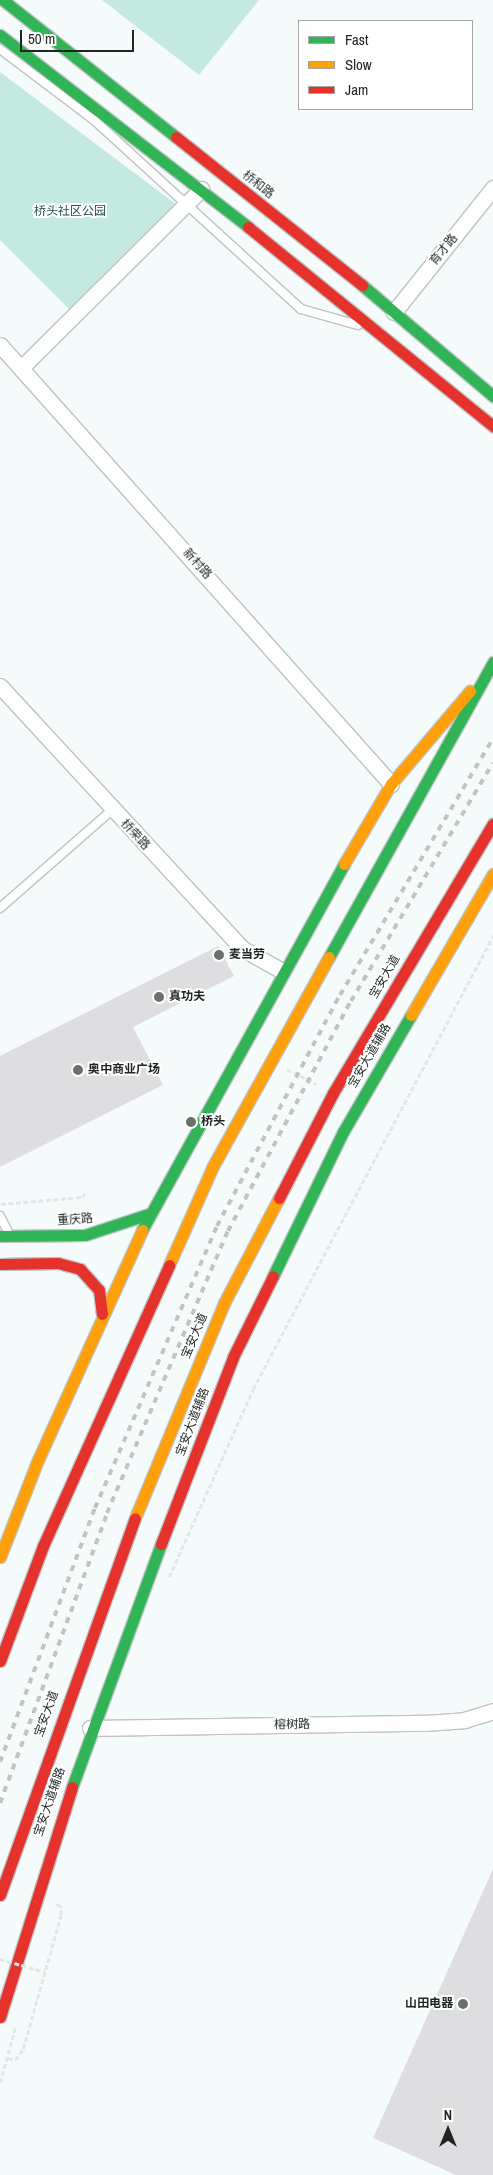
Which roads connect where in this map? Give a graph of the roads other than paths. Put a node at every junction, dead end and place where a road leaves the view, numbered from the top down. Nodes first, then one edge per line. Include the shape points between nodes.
1 (3, 0) edge
2 (0, 35) edge
3 (0, 49) edge
4 (493, 188) edge
5 (201, 189) junction
6 (187, 205) junction
7 (394, 312) junction
8 (378, 331) junction
9 (0, 345) edge
10 (21, 368) junction
11 (493, 396) edge
12 (493, 426) edge
13 (493, 662) edge
14 (0, 686) edge
15 (391, 784) junction
16 (112, 810) junction
17 (493, 824) edge
18 (493, 874) edge
19 (0, 908) edge
20 (282, 971) junction
21 (149, 1214) junction
22 (0, 1216) edge
23 (5, 1236) edge
24 (0, 1264) edge
25 (102, 1314) junction
26 (0, 1557) edge
27 (0, 1660) edge
28 (493, 1711) edge
29 (90, 1728) junction
30 (0, 1895) edge
31 (0, 2017) edge

1 - 7 main road, 桥和路
2 - 5 main road
3 - 6 lane via 94,120
4 - 7 street, 育才路
5 - 6 street
5 - 8 main road
6 - 8 lane via 301,310
6 - 10 street
7 - 11 main road, 桥和路
8 - 12 main road
9 - 10 street, 新村路
10 - 15 street, 新村路
13 - 15 main road
13 - 27 main road via 213,1166 43,1546
14 - 16 street, 桥荣路
15 - 20 main road
16 - 19 lane
16 - 20 street, 桥荣路 via 243,949
17 - 30 main road, 宝安大道 via 333,1093 224,1303 119,1556
18 - 29 main road, 宝安大道辅路 via 304,1207 233,1357
20 - 21 main road
21 - 23 main road, 重庆路 via 105,1232
21 - 25 main road
22 - 23 lane
24 - 25 main road via 58,1263 80,1269 99,1290
25 - 26 main road
28 - 29 street, 榕树路 via 464,1720 425,1723
29 - 31 main road, 宝安大道辅路

